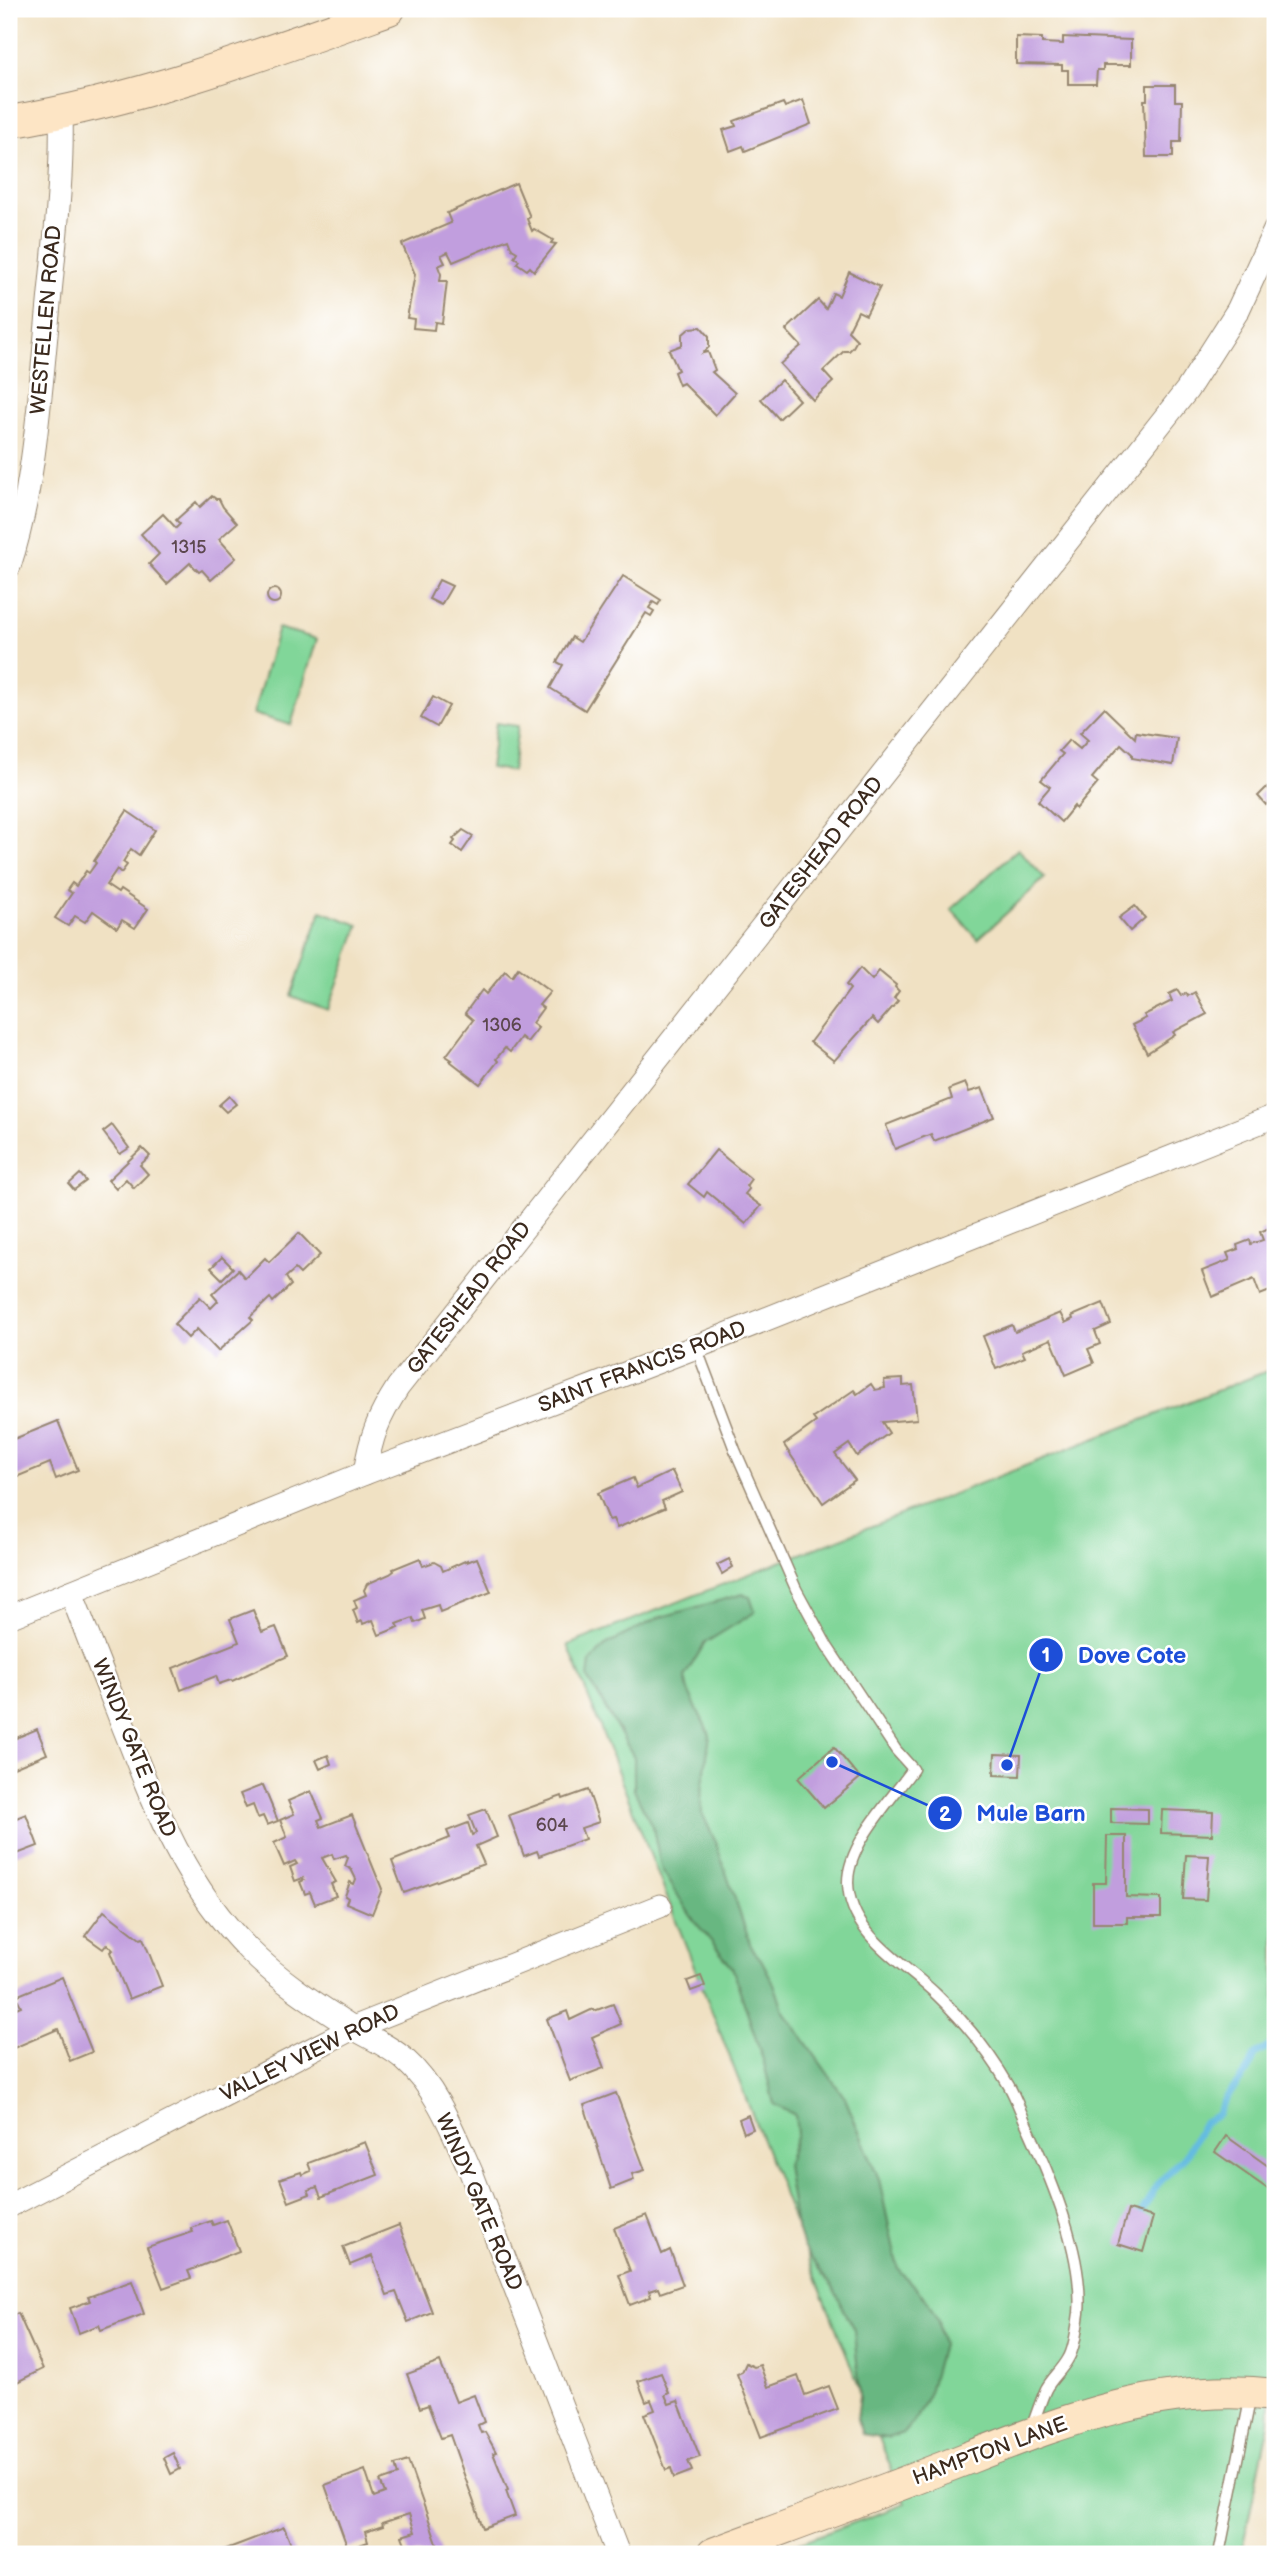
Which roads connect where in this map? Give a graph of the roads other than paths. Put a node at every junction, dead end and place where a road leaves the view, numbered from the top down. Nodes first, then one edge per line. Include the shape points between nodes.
1 (389, 9) edge
2 (61, 113) junction
3 (9, 122) edge
4 (1275, 230) edge
5 (9, 566) edge
6 (1275, 1116) edge
7 (696, 1347) junction
8 (365, 1473) junction
9 (71, 1592) junction
10 (9, 1617) edge
11 (660, 1906) dead end
12 (353, 2028) junction
13 (9, 2206) edge
14 (1263, 2394) edge
15 (1029, 2435) junction
16 (618, 2554) edge
17 (713, 2554) edge
18 (1219, 2554) edge

1 - 2 street via 180,82
2 - 3 street
2 - 5 street, WESTELLEN ROAD via 37,420
4 - 8 street, GATESHEAD ROAD via 1238,310 1187,390 398,1387 370,1440
6 - 7 street, SAINT FRANCIS ROAD
7 - 8 street, SAINT FRANCIS ROAD
7 - 15 lane via 796,1589 827,1646 913,1769 860,1841 850,1863 848,1882 854,1912 880,1946 937,1995 979,2042 1010,2088 1050,2176 1069,2237 1079,2312 1070,2357 1047,2387
8 - 9 street, SAINT FRANCIS ROAD
9 - 10 street, SAINT FRANCIS ROAD
9 - 12 street, WINDY GATE ROAD via 156,1809 182,1863 248,1949 287,1985
11 - 12 street, VALLEY VIEW ROAD
12 - 13 street, VALLEY VIEW ROAD
12 - 16 street, WINDY GATE ROAD via 405,2060 450,2125
14 - 15 street, HAMPTON LANE via 1170,2395 1112,2407
14 - 18 lane
15 - 17 street, HAMPTON LANE

